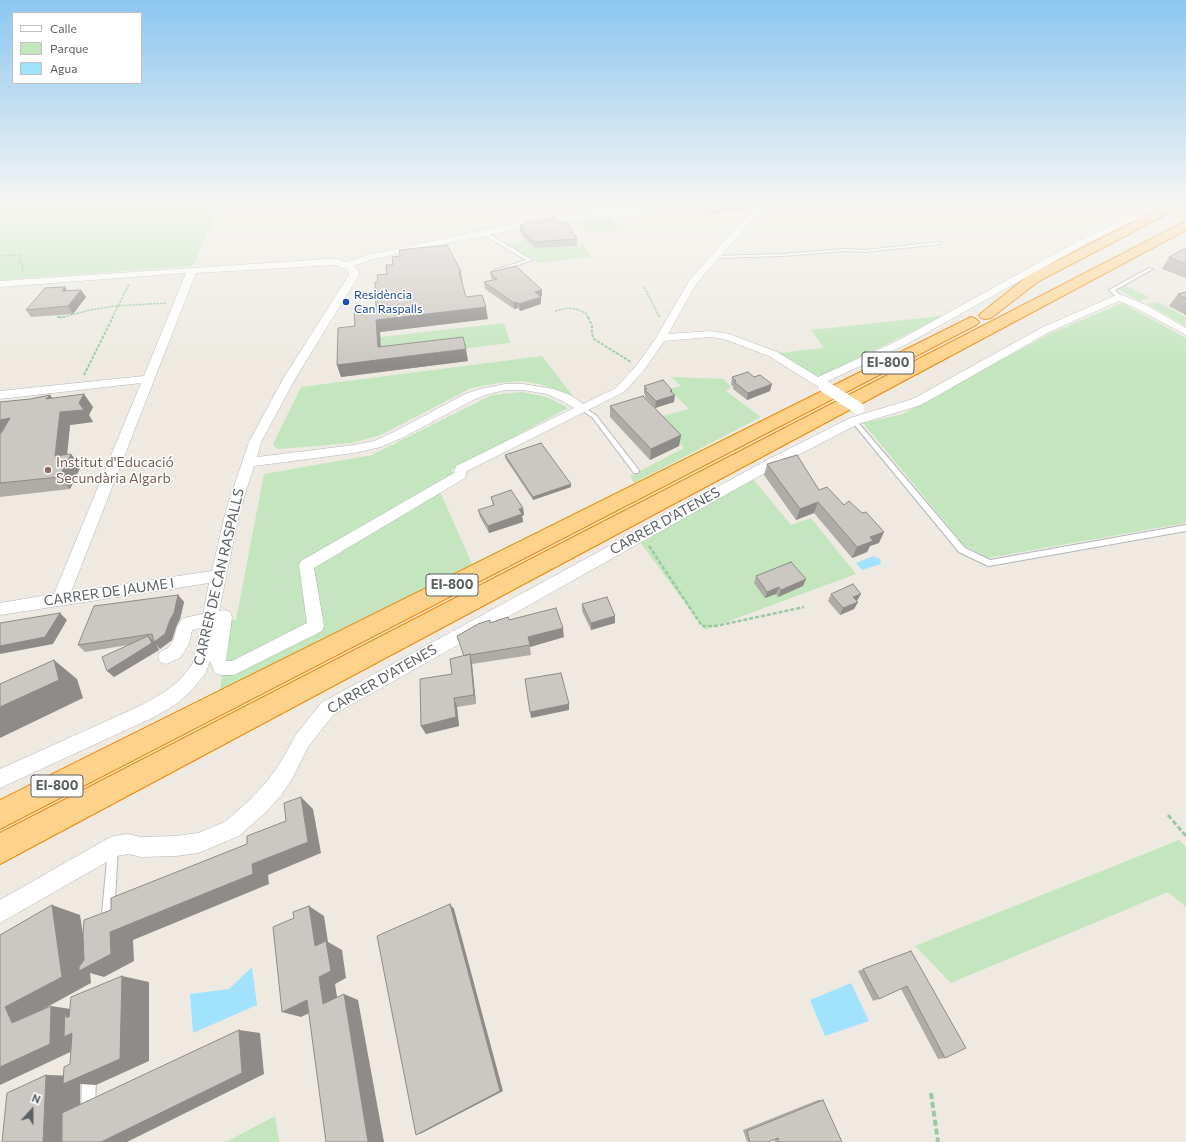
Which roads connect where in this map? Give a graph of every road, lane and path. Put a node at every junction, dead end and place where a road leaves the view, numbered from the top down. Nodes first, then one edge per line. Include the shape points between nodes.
1 (19, 259) edge
2 (362, 259) edge
3 (529, 259) edge
4 (712, 259) edge
5 (1052, 259) edge
6 (1069, 259) edge
7 (1089, 259) edge
8 (1122, 259) edge
9 (1154, 259) edge
10 (346, 265) junction
11 (1152, 269) dead end
12 (192, 270) junction
13 (496, 271) edge
14 (135, 273) junction
15 (21, 274) dead end
16 (0, 284) edge
17 (644, 287) dead end
18 (1119, 297) junction
19 (179, 303) junction
20 (118, 306) junction
21 (60, 311) edge
22 (554, 311) dead end
23 (986, 315) junction
24 (1016, 316) junction
25 (1186, 332) edge
26 (663, 333) junction
27 (640, 368) junction
28 (149, 379) junction
29 (820, 384) junction
30 (78, 387) junction
31 (0, 395) edge
32 (583, 409) junction
33 (870, 415) junction
34 (854, 421) junction
35 (248, 462) junction
36 (636, 471) dead end
37 (1186, 528) edge
38 (641, 534) junction
39 (218, 576) junction
40 (60, 600) junction
41 (0, 608) edge
42 (804, 608) dead end
43 (210, 619) junction
44 (166, 657) dead end
45 (0, 779) edge
46 (0, 815) edge
47 (1168, 815) dead end
48 (1186, 836) edge
49 (114, 846) junction
50 (0, 850) edge
51 (0, 912) edge
52 (98, 928) edge
53 (89, 1064) edge
54 (931, 1093) dead end
55 (88, 1126) edge
56 (938, 1142) edge

1 - 15 path via 23,267
2 - 10 street
3 - 13 lane
4 - 26 street via 692,283
5 - 29 street via 936,324
6 - 23 highway, EI-800 via 1034,278
7 - 23 highway, EI-800
8 - 24 highway, EI-800
9 - 24 highway, EI-800 via 1072,297
10 - 12 street via 327,262
10 - 35 street, CARRER DE CAN RASPALLS via 352,269 354,275 274,406 254,442
11 - 18 lane via 1112,290
12 - 14 street
12 - 19 street
14 - 16 street
14 - 20 path
17 - 26 path
18 - 25 street
18 - 33 street, CARRER D'ATENES via 1047,329 917,402
19 - 20 path
19 - 28 street
20 - 21 path via 59,318 57,316
20 - 30 path
22 - 27 path via 568,308 586,313 594,339
23 - 46 highway, EI-800
24 - 50 highway, EI-800
26 - 27 street
26 - 29 street via 724,336 773,354
27 - 32 street via 620,390
28 - 30 street
28 - 40 street
29 - 33 street, bridge
30 - 31 street
32 - 35 street via 550,391 504,387 468,397 377,444
32 - 36 lane via 594,416
32 - 43 street via 461,469 460,475 306,565 316,626 234,668 222,668 218,661 224,617
33 - 34 street, CARRER D'ATENES
34 - 37 lane via 962,550 989,563
34 - 38 street, CARRER D'ATENES
35 - 39 street, CARRER DE CAN RASPALLS via 233,510
38 - 42 path via 702,626 716,626
38 - 49 street, CARRER D'ATENES via 327,708 302,741 275,787 232,829 198,843 176,846
39 - 40 street, CARRER DE JAUME I
39 - 43 street, CARRER DE CAN RASPALLS
40 - 41 street, CARRER DE JAUME I
43 - 44 street via 189,623 185,627 181,644
43 - 45 street, CARRER DE CAN RASPALLS via 199,669 185,686 168,699 146,712
47 - 48 path
49 - 51 street, CARRER D'ATENES
49 - 52 lane via 108,915
53 - 55 lane
54 - 56 path

